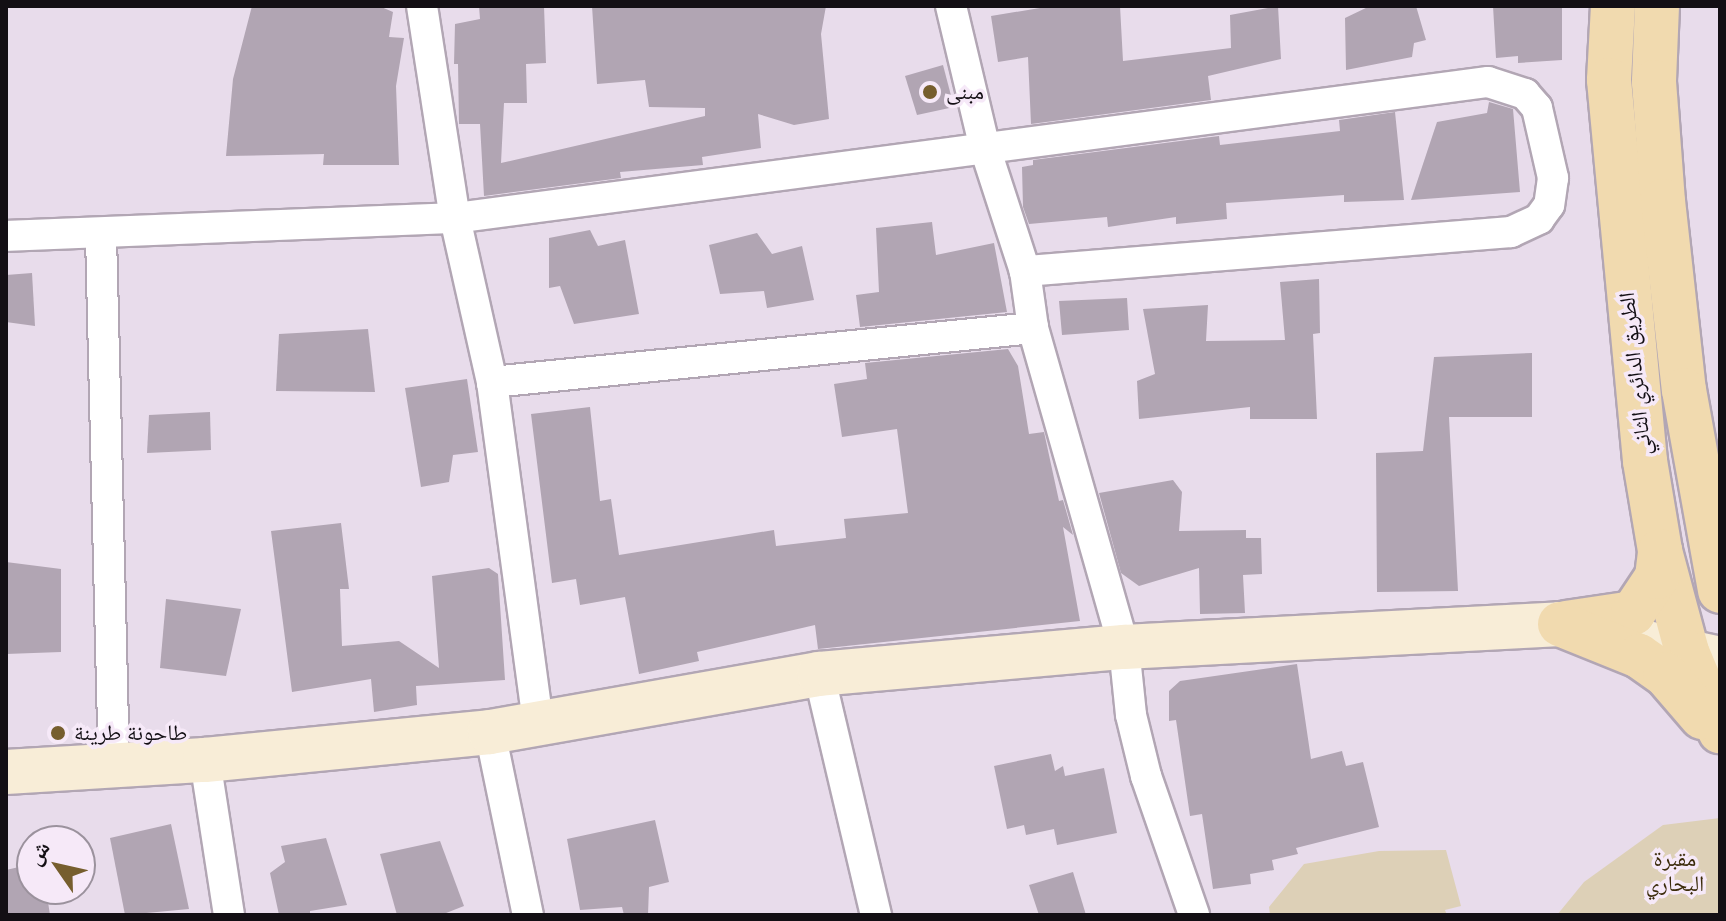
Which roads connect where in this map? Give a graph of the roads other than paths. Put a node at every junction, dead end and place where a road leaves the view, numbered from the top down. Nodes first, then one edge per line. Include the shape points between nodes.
1 (422, 6) edge
2 (951, 6) edge
3 (1613, 6) edge
4 (1657, 6) edge
5 (984, 145) junction
6 (455, 218) junction
7 (101, 235) junction
8 (6, 236) edge
9 (1025, 271) junction
10 (1033, 328) junction
11 (492, 382) junction
12 (1660, 551) junction
13 (1717, 572) edge
14 (1560, 624) junction
15 (1124, 647) junction
16 (1704, 656) edge
17 (819, 674) junction
18 (538, 724) junction
19 (1720, 731) edge
20 (490, 732) junction
21 (1720, 742) edge
22 (205, 760) junction
23 (114, 767) junction
24 (6, 772) edge
25 (229, 915) edge
26 (528, 915) edge
27 (876, 915) edge
28 (1194, 915) edge

1 - 6 street
2 - 5 street
3 - 12 main road, الطريق الدائري الثاني via 1609,80 1624,273
4 - 13 main road via 1654,82 1663,201
5 - 6 street
5 - 9 street
5 - 9 street via 1488,82 1525,94 1537,108 1553,178 1549,205 1539,219 1511,232
6 - 7 street
6 - 11 street
7 - 8 street
7 - 23 street
9 - 10 street
10 - 11 street
10 - 15 street
11 - 18 street
12 - 14 main road via 1657,577 1633,613
12 - 16 main road, الطريق الدائري الثاني
14 - 15 street
14 - 16 street
14 - 21 main road via 1628,651 1665,674
15 - 17 street
15 - 28 street via 1131,715 1146,776
16 - 19 main road, الطريق الدائري الثاني
17 - 18 street
17 - 27 street
18 - 20 street
20 - 22 street
20 - 26 street
22 - 23 street
22 - 25 street
23 - 24 street

